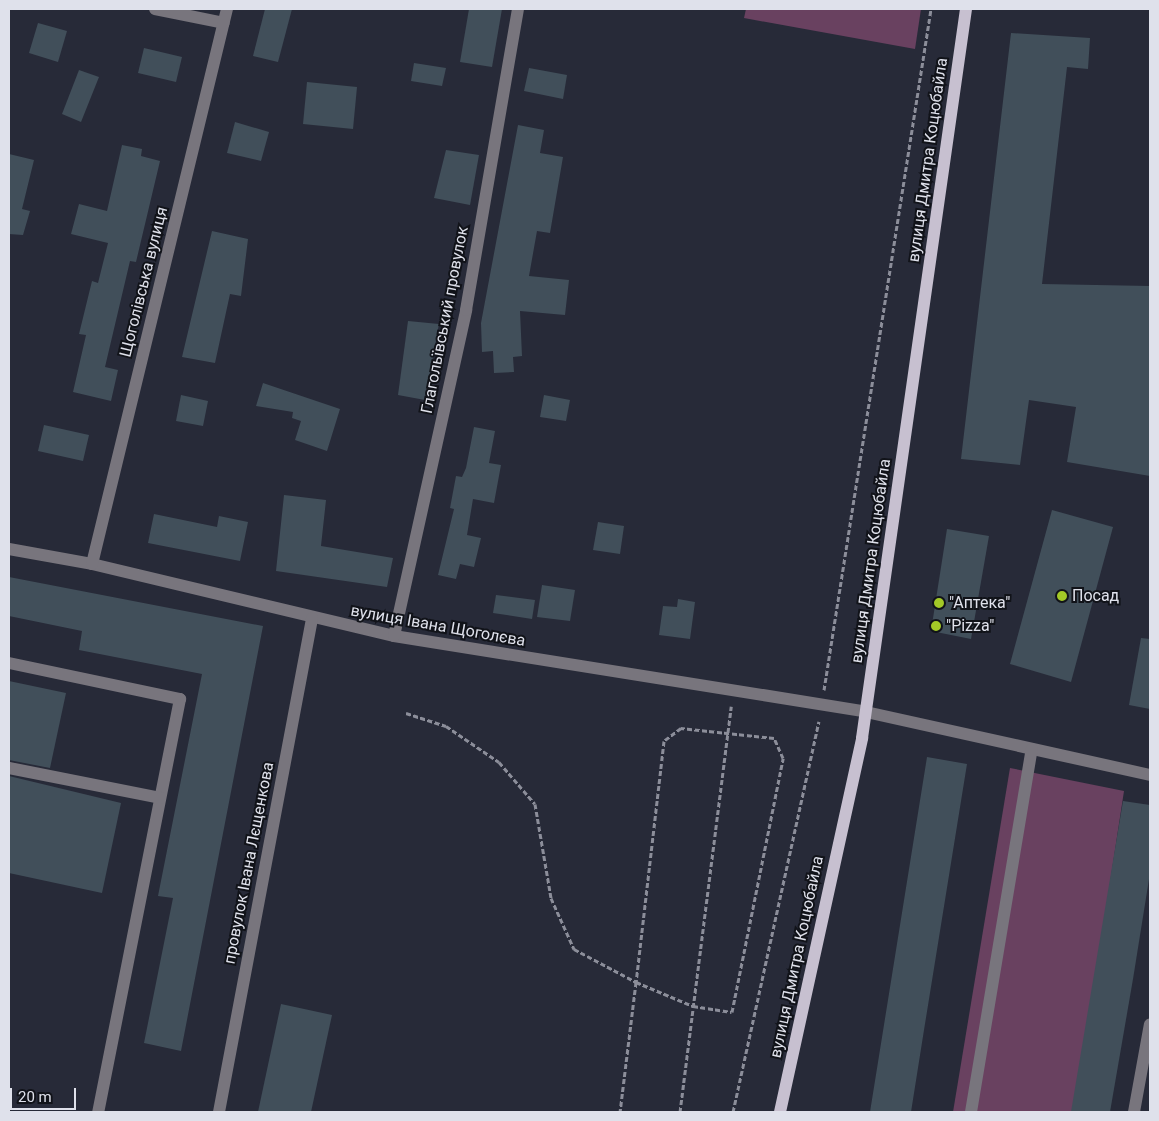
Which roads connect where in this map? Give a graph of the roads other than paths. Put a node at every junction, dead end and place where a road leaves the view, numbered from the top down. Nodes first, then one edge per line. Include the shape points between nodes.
1 (155, 9) edge
2 (227, 9) edge
3 (518, 9) edge
4 (966, 9) edge
5 (224, 23) junction
6 (9, 549) edge
7 (92, 564) junction
8 (312, 619) junction
9 (394, 636) junction
10 (9, 664) edge
11 (866, 712) junction
12 (1032, 749) junction
13 (9, 768) edge
14 (1150, 776) edge
15 (160, 798) junction
16 (1150, 1024) edge
17 (98, 1112) edge
18 (219, 1112) edge
19 (780, 1112) edge
20 (971, 1112) edge
21 (1134, 1112) edge

1 - 5 street
2 - 5 street, Щоголівська вулиця
3 - 9 street, Глагольївський провулок via 466,310
4 - 11 main road, вулиця Дмитра Коцюбайла
5 - 7 street, Щоголівська вулиця
6 - 7 street, вулиця Івана Щоголєва
7 - 8 street, вулиця Івана Щоголєва
8 - 9 street, вулиця Івана Щоголєва
8 - 18 street, провулок Івана Лєщенкова
9 - 11 street, вулиця Івана Щоголєва
10 - 15 street via 180,699
11 - 12 street, вулиця Івана Щоголєва
11 - 19 main road, вулиця Дмитра Коцюбайла
12 - 14 street, вулиця Івана Щоголєва
12 - 20 street
13 - 15 street
15 - 17 street
16 - 21 street

